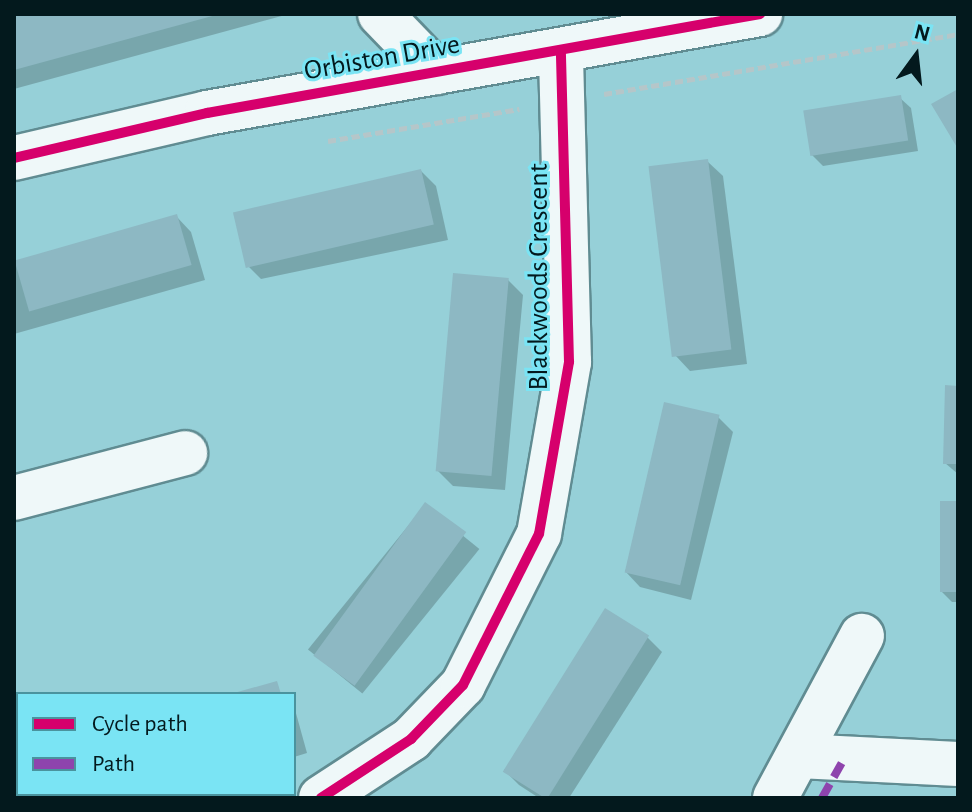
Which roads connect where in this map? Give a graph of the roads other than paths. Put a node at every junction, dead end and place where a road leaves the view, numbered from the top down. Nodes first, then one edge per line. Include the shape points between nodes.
1 (380, 14) edge
2 (753, 14) edge
3 (561, 50) junction
4 (436, 72) junction
5 (14, 158) edge
6 (185, 453) dead end
7 (14, 498) edge
8 (862, 636) dead end
9 (799, 756) junction
10 (958, 764) edge
11 (321, 798) edge
12 (775, 798) edge

1 - 4 street
2 - 3 street, Orbiston Drive
3 - 4 street, Orbiston Drive
3 - 11 street, Blackwoods Crescent via 569,362 539,534 463,685 411,739
4 - 5 street, Orbiston Drive via 207,113
6 - 7 street
8 - 9 street
9 - 10 street
9 - 12 street

